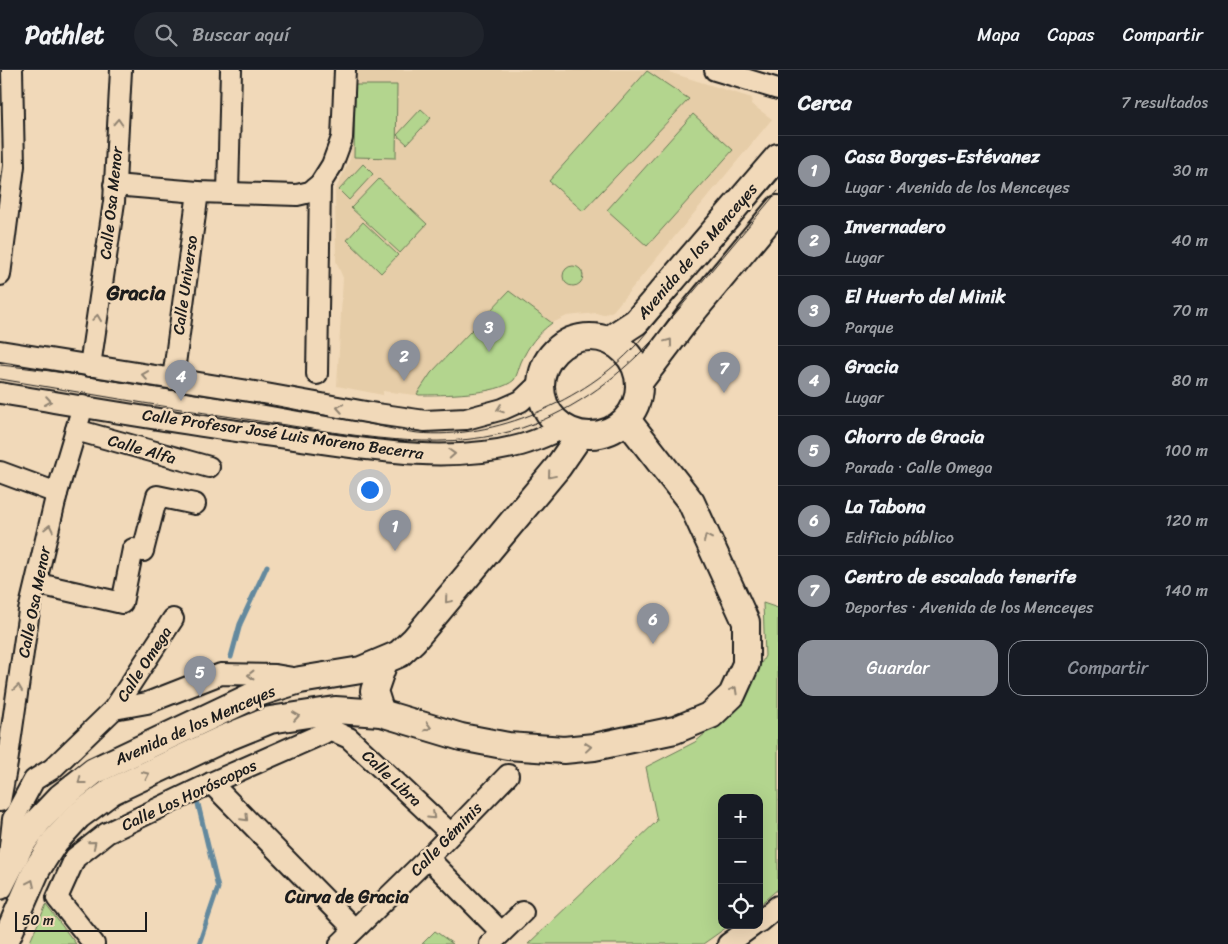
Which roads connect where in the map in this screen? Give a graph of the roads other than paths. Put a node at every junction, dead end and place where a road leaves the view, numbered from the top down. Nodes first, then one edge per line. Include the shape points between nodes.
1 (12, 70) edge
2 (121, 70) edge
3 (231, 70) edge
4 (345, 70) edge
5 (715, 70) edge
6 (778, 89) edge
7 (778, 157) edge
8 (320, 184) junction
9 (114, 185) junction
10 (198, 192) junction
11 (228, 193) junction
12 (778, 209) edge
13 (0, 275) edge
14 (610, 340) junction
15 (0, 351) edge
16 (90, 366) junction
17 (317, 374) dead end
18 (173, 379) junction
19 (640, 381) junction
20 (540, 383) junction
21 (0, 393) edge
22 (83, 406) junction
23 (627, 420) junction
24 (76, 430) junction
25 (572, 432) junction
26 (209, 467) dead end
27 (0, 472) edge
28 (57, 492) junction
29 (195, 504) dead end
30 (43, 586) dead end
31 (173, 619) dead end
32 (373, 666) junction
33 (300, 680) junction
34 (114, 710) junction
35 (381, 713) junction
36 (332, 720) junction
37 (8, 763) junction
38 (508, 775) dead end
39 (34, 780) junction
40 (211, 783) junction
41 (0, 800) edge
42 (451, 834) junction
43 (428, 858) junction
44 (4, 877) edge
45 (523, 912) dead end
46 (767, 920) edge
47 (354, 929) junction
48 (496, 938) edge
49 (4, 944) edge
50 (94, 944) edge
51 (340, 944) edge
52 (728, 944) edge

1 - 13 street via 14,166
9 -> 2 street, Calle Osa Menor
3 - 11 street
4 - 8 street via 342,138 332,165
5 - 6 street
7 - 14 main road, Avenida de los Menceyes via 636,322
8 - 11 street via 310,192 297,195
8 - 17 street
9 - 10 street
16 -> 9 street, Calle Osa Menor
10 - 11 street
10 - 18 street, Calle Universo
19 -> 12 main road, Avenida de los Menceyes
14 - 19 main road via 634,360
14 - 20 main road via 587,336 570,340 554,351
15 - 16 street, Calle Profesor José Luis Moreno Becerra
18 -> 16 street, Calle Profesor José Luis Moreno Becerra
20 -> 18 street, Calle Profesor José Luis Moreno Becerra via 521,400 503,409 466,419 425,421
19 - 23 main road via 640,395
20 - 25 main road via 550,416
21 -> 22 street, Calle Profesor José Luis Moreno Becerra
22 - 24 street, Calle Osa Menor
22 -> 25 street, Calle Profesor José Luis Moreno Becerra via 366,449 448,455 522,445
23 - 25 main road via 614,430 597,436
35 -> 23 main road, Avenida de los Menceyes via 461,737 564,750 675,730 711,715 732,695 746,664 746,622 691,502
24 - 26 street, Calle Alfa
24 - 28 street, Calle Osa Menor
25 -> 32 main road, Avenida de los Menceyes via 558,467 414,640 399,654
27 - 28 street
37 -> 28 street, Calle Osa Menor via 30,611
29 - 30 street via 157,496 144,551 133,549 122,603
31 - 34 street, Calle Omega
32 - 33 main road, Avenida de los Menceyes
32 - 35 main road via 374,691
32 - 36 main road via 345,689
33 -> 34 street, Calle Omega via 275,675 221,674 147,703
33 -> 44 main road, Avenida de los Menceyes via 261,692 94,771 61,797 38,821
34 - 39 street, Calle Omega via 52,769
35 - 36 main road, Avenida de los Menceyes
36 - 40 street, Calle Los Horóscopos via 324,733
36 -> 42 street, Calle Libra
49 -> 36 main road, Avenida de los Menceyes via 37,869 55,842 78,816 112,791 270,720
37 - 39 street
37 - 41 street, Calle Osa Menor
38 - 42 street, Calle Géminis
39 - 44 street, Calle Omega via 12,819
40 -> 47 street
50 -> 40 street, Calle Los Horóscopos via 57,898 75,858 107,833
42 - 43 street, Calle Géminis
43 - 47 street, Calle Géminis
43 - 48 street
45 - 48 street
46 - 52 street
47 - 51 street, Calle Géminis

